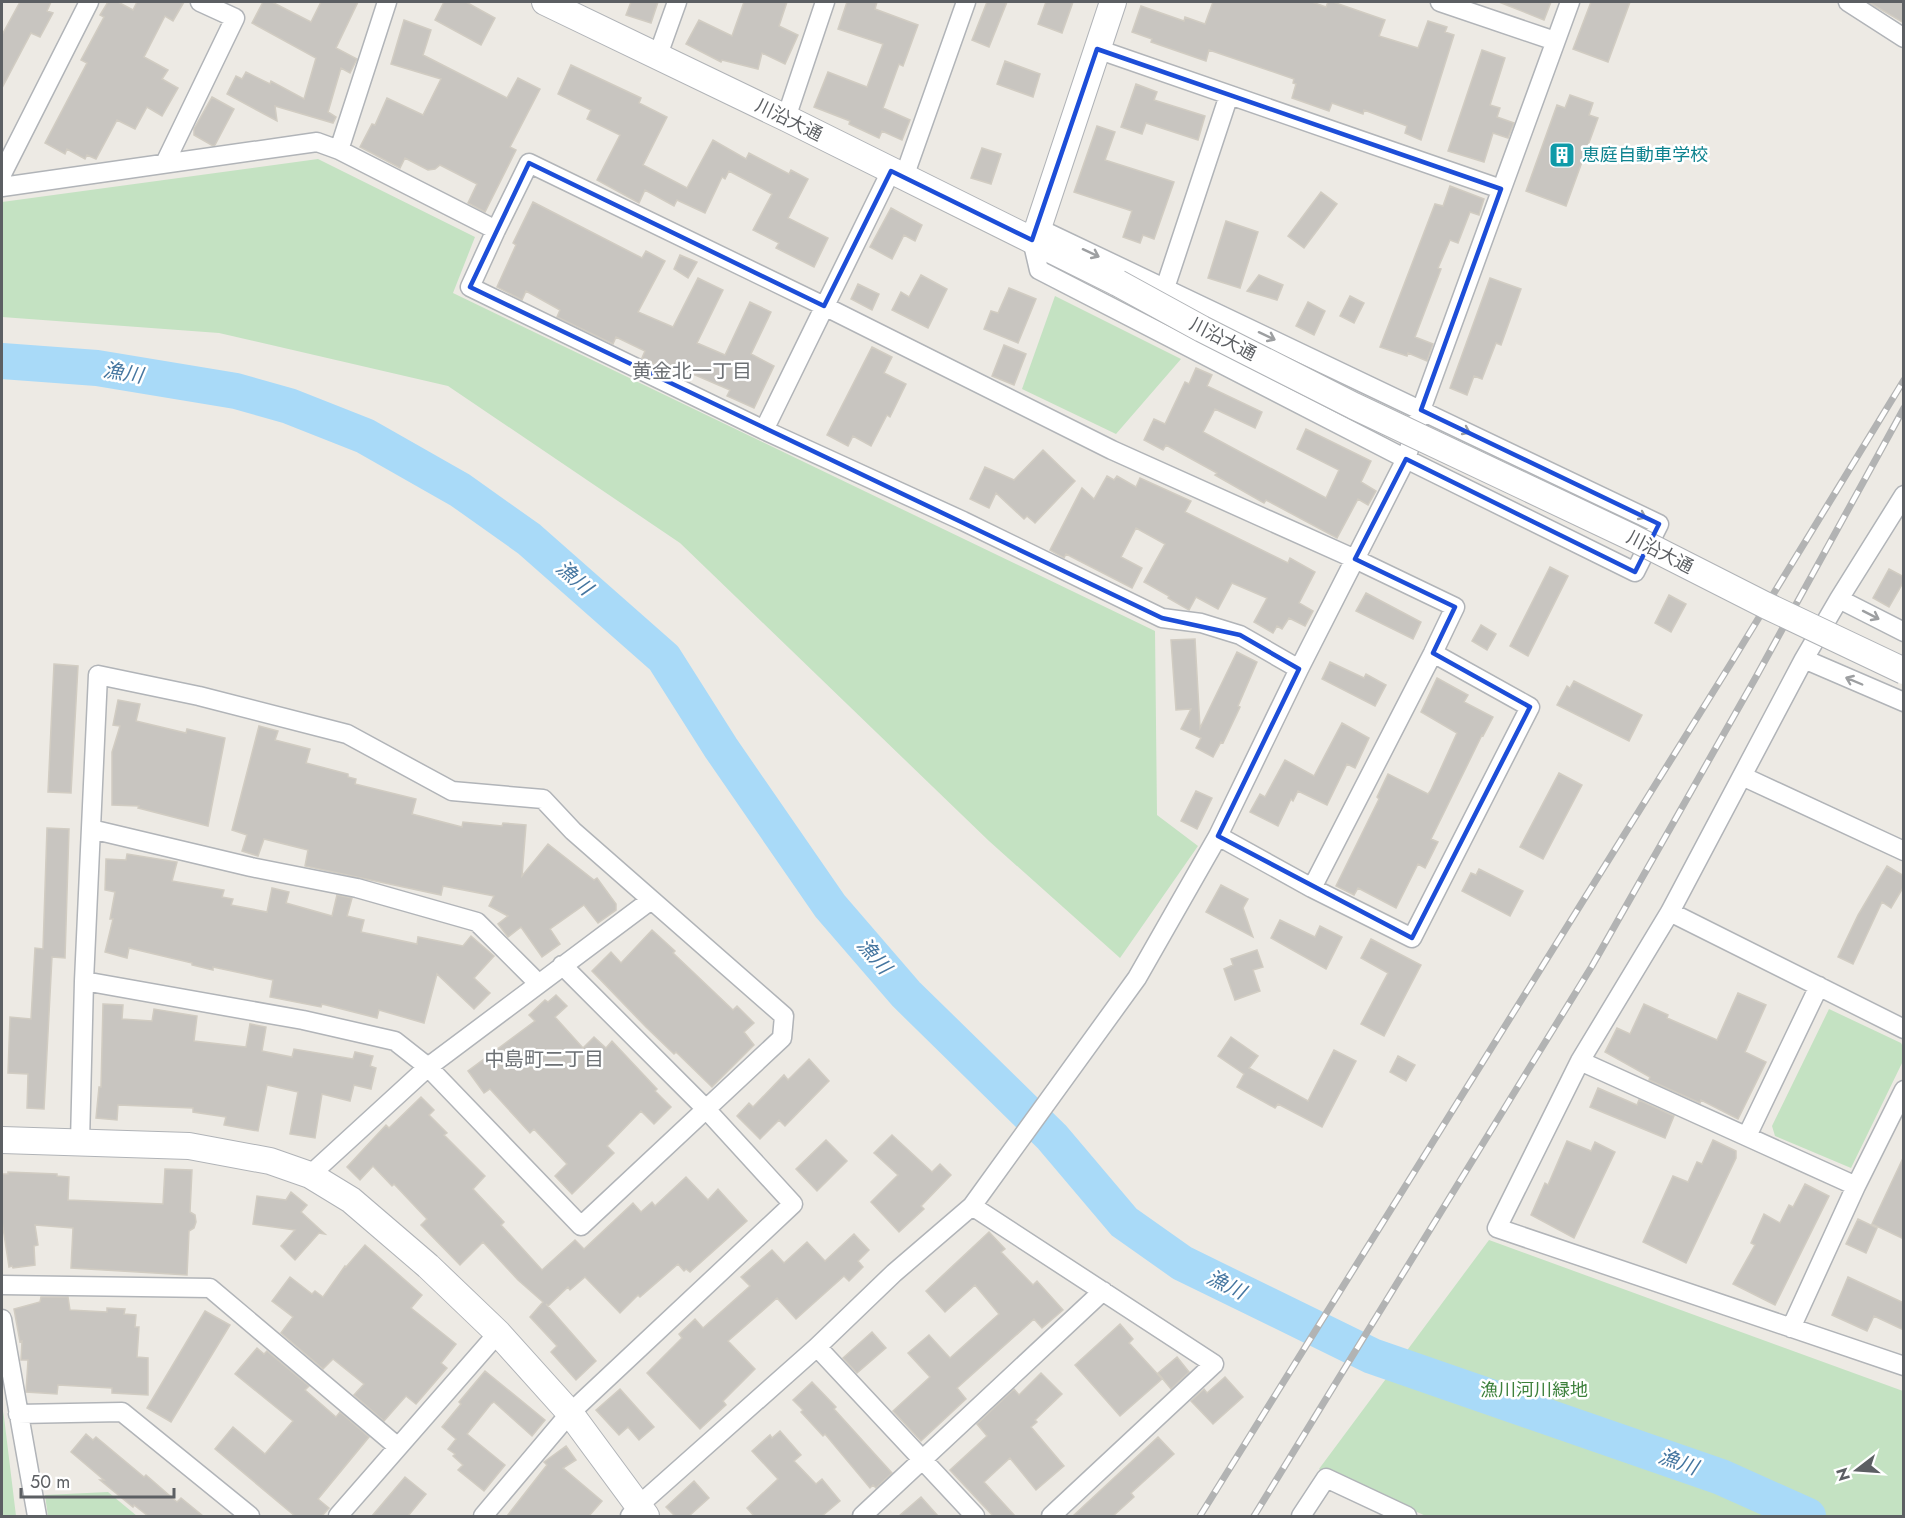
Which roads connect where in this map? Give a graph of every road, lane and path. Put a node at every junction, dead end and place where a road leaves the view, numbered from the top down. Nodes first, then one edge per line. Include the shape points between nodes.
1 (89, 2) edge
2 (200, 2) edge
3 (387, 2) edge
4 (545, 2) edge
5 (677, 2) edge
6 (825, 2) edge
7 (966, 2) edge
8 (1113, 2) edge
9 (1440, 2) edge
10 (1570, 2) edge
11 (1848, 2) edge
12 (1904, 38) edge
13 (1555, 40) junction
14 (1097, 50) junction
15 (658, 55) junction
16 (1229, 95) junction
17 (786, 118) junction
18 (339, 150) junction
19 (165, 163) junction
20 (2, 174) edge
21 (898, 174) junction
22 (2, 187) edge
23 (1501, 189) junction
24 (496, 230) junction
25 (1035, 234) junction
26 (1165, 288) junction
27 (824, 306) junction
28 (1421, 410) junction
29 (764, 430) junction
30 (1406, 459) junction
31 (1904, 495) edge
32 (1355, 559) junction
33 (1839, 599) junction
34 (1904, 632) edge
35 (1434, 653) junction
36 (1804, 659) junction
37 (1299, 669) junction
38 (1904, 671) edge
39 (1904, 702) edge
40 (1742, 776) junction
41 (91, 830) junction
42 (1218, 836) junction
43 (1904, 851) edge
44 (1312, 888) junction
45 (651, 900) junction
46 (1670, 912) junction
47 (562, 965) junction
48 (84, 981) junction
49 (538, 983) junction
50 (1819, 986) junction
51 (1904, 1029) edge
52 (1580, 1061) junction
53 (428, 1067) junction
54 (1904, 1090) edge
55 (705, 1108) junction
56 (1747, 1136) junction
57 (2, 1140) edge
58 (80, 1142) junction
59 (310, 1175) junction
60 (1856, 1186) junction
61 (972, 1206) junction
62 (2, 1285) edge
63 (1103, 1291) junction
64 (2, 1319) edge
65 (1791, 1328) junction
66 (498, 1333) junction
67 (817, 1347) junction
68 (1904, 1366) edge
69 (570, 1413) junction
70 (18, 1414) junction
71 (398, 1447) junction
72 (922, 1460) junction
73 (638, 1513) edge
74 (37, 1516) edge
75 (250, 1516) edge
76 (338, 1516) edge
77 (483, 1516) edge
78 (862, 1516) edge
79 (975, 1516) edge
80 (1051, 1516) edge
81 (1300, 1516) edge
82 (1407, 1516) edge

1 - 20 street
2 - 19 street via 235,18
3 - 18 street
4 - 15 street, 川沿大通
5 - 15 street
6 - 17 street
7 - 21 street
8 - 14 street
9 - 13 street
10 - 13 street
11 - 12 street
13 - 23 street
14 - 16 street
14 - 25 street
15 - 17 street, 川沿大通
16 - 23 street
16 - 26 street
17 - 21 street, 川沿大通
18 - 19 street via 317,142
18 - 24 street
19 - 22 street
21 - 25 street, 川沿大通
21 - 27 street
23 - 28 street
24 - 27 street via 529,164
24 - 29 street via 470,286
25 -> 26 street
25 - 30 street via 1039,270
25 - 38 street, 川沿大通, bridge via 1202,329 1354,406
26 -> 28 street
27 - 29 street
27 - 32 street via 1112,450
28 - 30 street
28 -> 30 street via 1659,524 1635,572
29 - 37 street via 1162,618 1201,623 1239,635
30 - 32 street
31 - 33 street
32 - 35 street via 1455,607
32 - 37 street
33 -> 34 street
33 - 36 street
35 - 44 street
35 - 44 street via 1530,707 1412,938
39 -> 36 street
36 - 40 street
37 - 42 street
40 - 43 street
40 - 46 street
41 - 45 street via 98,675 198,696 347,735 452,791 543,799
41 - 48 street
41 - 49 street via 357,888 477,922
42 - 44 street
42 - 61 street via 1137,978
45 - 47 street
45 - 55 street via 784,1016 782,1038
46 - 50 street
46 - 52 street
47 - 49 street
47 - 55 street
48 - 53 street via 303,1020 394,1041
48 - 58 street
49 - 53 street
50 - 51 street
50 - 56 street
52 - 56 street
52 - 65 street via 1497,1228
53 - 55 street via 581,1226
53 - 59 street
54 - 60 street
55 - 69 street via 793,1204
56 - 60 street
57 - 58 street
58 - 59 street via 189,1146 270,1161
59 - 66 street via 351,1200
60 - 65 street
61 - 63 street
61 - 67 street
62 - 71 street via 210,1288
63 - 72 street
63 - 80 street via 1214,1364
64 - 70 street
65 - 68 street
66 - 69 street
66 - 71 street
67 - 72 street
67 - 73 street
69 - 73 street
69 - 77 street
70 - 74 street
70 - 75 street via 122,1412
71 - 76 street
72 - 78 street
72 - 79 street
81 - 82 street via 1326,1478

